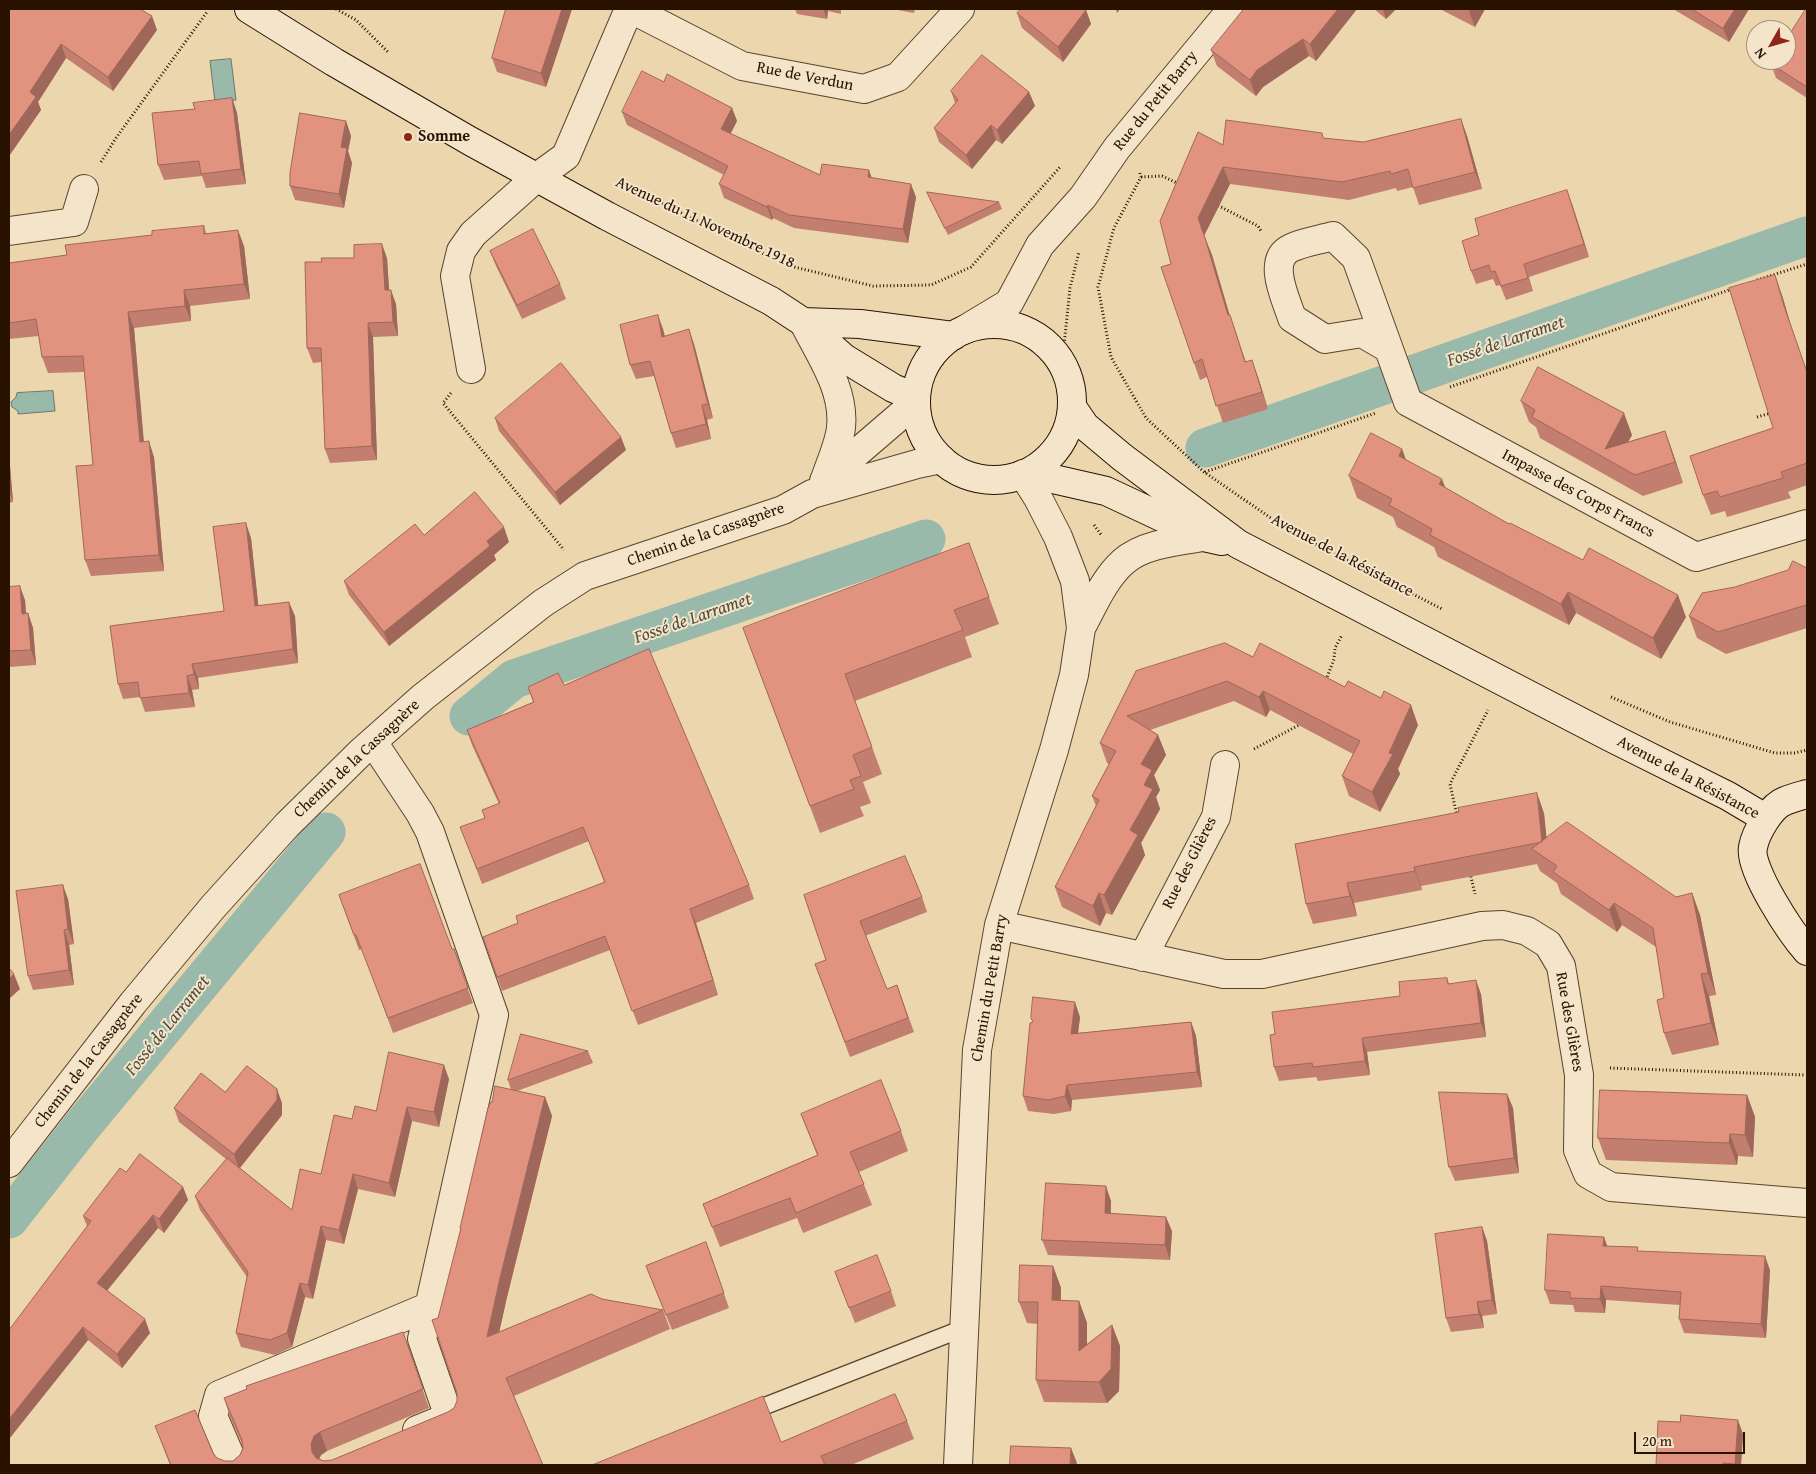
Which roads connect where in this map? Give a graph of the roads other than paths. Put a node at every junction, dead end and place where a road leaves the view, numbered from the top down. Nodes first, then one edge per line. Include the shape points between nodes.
1 (250, 9) edge
2 (630, 9) edge
3 (960, 9) edge
4 (1232, 9) edge
5 (537, 178) junction
6 (84, 189) road end
7 (9, 231) edge
8 (803, 322) junction
9 (959, 333) junction
10 (1388, 348) junction
11 (471, 369) road end
12 (916, 400) junction
13 (1072, 407) junction
14 (941, 459) junction
15 (1025, 474) junction
16 (819, 487) junction
17 (1807, 524) edge
18 (1204, 538) junction
19 (1238, 544) junction
20 (1081, 628) junction
21 (373, 742) junction
22 (1225, 765) road end
23 (1807, 794) edge
24 (1765, 818) junction
25 (999, 925) junction
26 (1807, 951) edge
27 (1143, 957) junction
28 (9, 1163) edge
29 (1807, 1202) edge
30 (430, 1306) junction
31 (964, 1328) junction
32 (733, 1418) edge
33 (395, 1439) edge
34 (234, 1465) edge
35 (958, 1465) edge

1 - 5 street via 358,76
2 - 3 street, Rue de Verdun via 742,66 864,89 898,77
2 - 5 street, Rue de Verdun via 566,156
4 - 9 street, Rue du Petit Barry via 1116,148 1083,197 1040,245 1008,303
5 - 8 street via 771,301
5 - 11 street, Rue de Verdun via 473,234 461,251 455,276
6 - 7 street via 74,222
8 - 9 street
8 - 12 street via 844,358
8 - 16 street via 831,375 841,409 842,428
9 - 12 street via 943,343 927,362
9 - 13 street via 980,325 996,324 1012,326 1042,340 1062,365 1070,385
10 - 10 street via 1356,258 1332,236 1290,248 1280,258 1277,273 1292,318 1325,339 1362,333
10 - 17 street, Impasse des Corps Francs via 1408,402 1696,557
12 - 14 street via 921,427
12 - 16 street
13 - 15 street via 1067,430 1055,451
13 - 19 street, Avenue de la Résistance via 1085,426 1115,451
14 - 15 street via 962,472 986,479
14 - 16 street
15 - 18 street, Avenue de la Résistance via 1106,491
15 - 20 street, Chemin du Petit Barry via 1062,546 1075,581
16 - 21 street, Chemin de la Cassagnère via 783,510 585,576 543,603 423,697
18 - 19 street, Avenue de la Résistance
18 - 20 street via 1164,543 1123,562 1107,582
19 - 24 street, Avenue de la Résistance
20 - 25 street, Chemin du Petit Barry via 1074,675 1054,750
21 - 28 street, Chemin de la Cassagnère via 287,825 213,907
21 - 30 street via 430,832 494,1015
22 - 27 street, Rue des Glières via 1216,817
23 - 24 street via 1783,801
24 - 26 street via 1753,848 1759,876
25 - 27 street, Rue des Glières
25 - 31 street, Chemin du Petit Barry via 977,1050
27 - 29 street, Rue des Glières via 1224,974 1262,974 1482,926 1503,925 1526,931 1548,944 1561,966 1579,1075 1578,1150 1588,1174 1611,1187
30 - 33 street via 422,1338 449,1417
30 - 34 street via 219,1395 213,1416
31 - 32 lane
31 - 35 street, Chemin du Petit Barry

